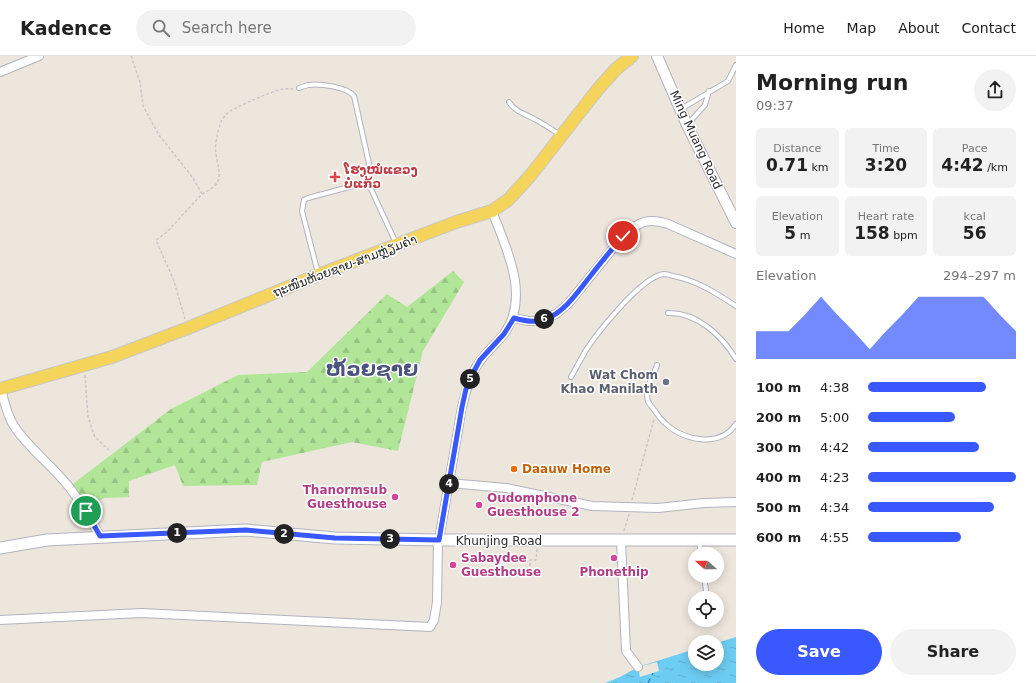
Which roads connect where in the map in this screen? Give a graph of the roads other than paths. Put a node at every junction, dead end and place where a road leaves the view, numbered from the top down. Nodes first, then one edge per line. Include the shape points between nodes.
1 (40, 56) edge
2 (632, 56) edge
3 (657, 56) edge
4 (736, 65) edge
5 (0, 72) edge
6 (299, 88) road end
7 (709, 91) junction
8 (509, 102) dead end
9 (681, 109) junction
10 (687, 125) junction
11 (561, 135) junction
12 (368, 185) junction
13 (492, 211) junction
14 (736, 223) edge
15 (397, 246) junction
16 (736, 254) edge
17 (318, 275) junction
18 (736, 306) edge
19 (668, 314) dead end
20 (514, 318) junction
21 (736, 359) edge
22 (657, 365) dead end
23 (572, 377) dead end
24 (0, 389) edge
25 (736, 424) edge
26 (449, 483) junction
27 (736, 502) edge
28 (100, 536) junction
29 (439, 540) junction
30 (736, 540) edge
31 (621, 541) junction
32 (699, 541) junction
33 (700, 547) edge
34 (0, 548) edge
35 (0, 620) edge
36 (638, 667) dead end

1 - 5 street
2 - 11 main road, ຖະໜົນຫ້ວຍຊາຍ-ສາມຫຼ່ຽມຄຳ via 598,89
3 - 9 street, Ming Muang Road
4 - 7 lane via 728,81
6 - 12 lane via 317,85 346,90 354,96 370,168
7 - 9 lane
7 - 10 lane via 705,105
8 - 11 lane via 517,111
9 - 10 street, Ming Muang Road
10 - 14 street, Ming Muang Road
11 - 13 main road, ຖະໜົນຫ້ວຍຊາຍ-ສາມຫຼ່ຽມຄຳ via 530,176 508,200
12 - 15 lane
12 - 17 lane via 361,183 304,200 302,211
13 - 15 main road, ຖະໜົນຫ້ວຍຊາຍ-ສາມຫຼ່ຽມຄຳ via 456,222
13 - 20 street via 512,264 516,290
15 - 17 main road, ຖະໜົນຫ້ວຍຊາຍ-ສາມຫຼ່ຽມຄຳ
16 - 20 street via 668,224 659,221 642,222 623,236 568,304 556,314 538,321
17 - 24 main road, ຖະໜົນຫ້ວຍຊາຍ-ສາມຫຼ່ຽມຄຳ via 112,357
18 - 23 lane via 698,283 681,277 664,274 650,280 620,308 587,350
19 - 21 lane via 690,316 718,336
20 - 26 street via 504,334 480,360 472,375 462,407
22 - 25 lane via 648,401 664,423 686,436 710,440 721,438
24 - 28 street via 14,425 69,487
26 - 27 street via 506,488 592,506 658,508
26 - 29 street
28 - 29 main road, Khunjing Road via 246,530 335,538
28 - 34 main road, Khunjing Road via 47,540
29 - 31 main road, Khunjing Road
29 - 35 street via 437,602 430,627 141,613
30 - 32 main road, Khunjing Road
31 - 32 main road, Khunjing Road
31 - 36 street via 626,651
32 - 33 lane

